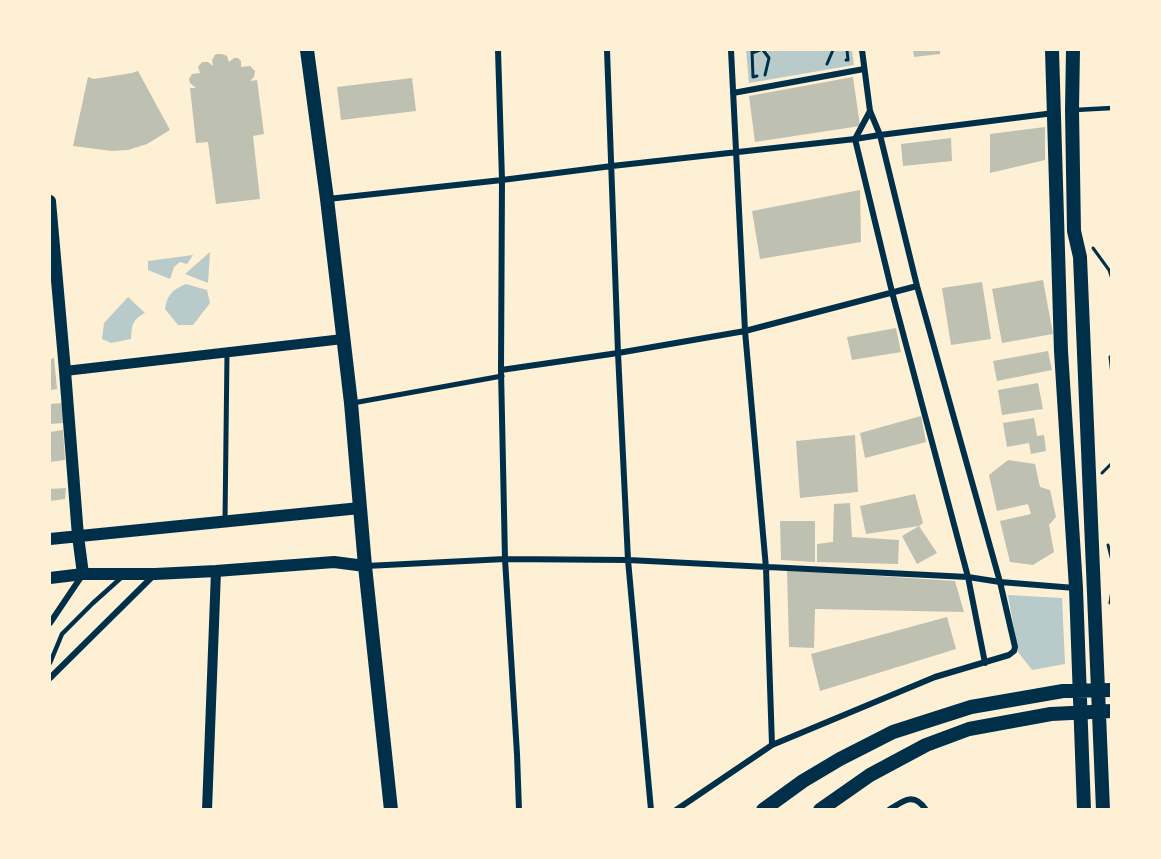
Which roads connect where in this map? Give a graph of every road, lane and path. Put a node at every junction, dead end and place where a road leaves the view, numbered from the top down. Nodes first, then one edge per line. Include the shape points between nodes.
1 (307, 50) edge
2 (498, 50) edge
3 (607, 50) edge
4 (731, 50) edge
5 (762, 50) edge
6 (833, 50) edge
7 (847, 50) edge
8 (862, 50) edge
9 (1052, 50) edge
10 (1073, 50) edge
11 (752, 51) edge
12 (827, 64) junction
13 (817, 66) dead end
14 (864, 69) junction
15 (733, 93) junction
16 (1112, 108) edge
17 (1072, 110) junction
18 (870, 111) junction
19 (1054, 113) junction
20 (880, 135) junction
21 (855, 140) junction
22 (736, 153) junction
23 (612, 166) junction
24 (502, 180) junction
25 (327, 199) junction
26 (50, 201) edge
27 (51, 237) edge
28 (917, 286) junction
29 (892, 292) junction
30 (745, 331) junction
31 (343, 339) junction
32 (618, 352) junction
33 (227, 353) junction
34 (1112, 355) edge
35 (65, 371) junction
36 (502, 373) junction
37 (1112, 375) edge
38 (351, 403) junction
39 (360, 508) junction
40 (225, 522) junction
41 (78, 536) junction
42 (50, 539) edge
43 (505, 559) junction
44 (628, 560) junction
45 (365, 566) junction
46 (766, 568) junction
47 (216, 571) junction
48 (83, 574) junction
49 (125, 574) junction
50 (155, 574) junction
51 (968, 577) junction
52 (50, 578) edge
53 (1000, 582) junction
54 (1076, 588) junction
55 (50, 623) edge
56 (50, 663) edge
57 (985, 663) junction
58 (50, 678) edge
59 (1112, 690) edge
60 (1112, 711) edge
61 (772, 745) junction
62 (207, 810) edge
63 (391, 810) edge
64 (519, 810) edge
65 (651, 810) edge
66 (676, 810) edge
67 (763, 810) edge
68 (820, 810) edge
69 (889, 810) edge
70 (926, 810) edge
71 (1084, 810) edge
72 (1103, 810) edge

1 - 25 main road
2 - 24 street
3 - 23 street
4 - 15 street
5 - 11 path
5 - 11 path via 769,58 765,75 753,77
6 - 12 path
7 - 12 path via 848,60
8 - 14 street
9 - 19 main road
10 - 17 main road
12 - 13 path
14 - 15 street
14 - 18 street
15 - 22 street
16 - 17 lane
17 - 72 main road via 1074,231 1080,258
18 - 20 street
18 - 21 street
19 - 20 street
19 - 54 main road via 1061,351
20 - 21 street
20 - 28 street
21 - 22 street
21 - 29 street
22 - 23 street
22 - 30 street
23 - 24 street
23 - 32 street
24 - 25 street
24 - 36 street
25 - 31 main road
26 - 27 main road
27 - 35 main road
28 - 29 street
28 - 53 street
29 - 30 street
29 - 51 street
30 - 32 street
30 - 46 street
31 - 33 street
31 - 38 main road
32 - 36 street
32 - 44 street
33 - 35 street
33 - 40 street
34 - 37 path
35 - 41 main road
36 - 38 street
36 - 43 street
38 - 39 main road
39 - 40 main road
39 - 45 main road
40 - 41 main road
41 - 42 main road
41 - 48 main road
43 - 44 street
43 - 45 street
43 - 64 street
44 - 46 street
44 - 65 street
45 - 47 main road via 334,562
45 - 63 main road
46 - 51 street
46 - 61 street
47 - 50 main road
47 - 62 street
48 - 49 main road
48 - 52 main road
48 - 55 street
49 - 50 main road
49 - 56 lane via 62,634
50 - 58 street
51 - 53 street
51 - 57 street
53 - 54 street
53 - 57 street via 1015,647 1009,655
54 - 71 main road
57 - 61 street via 935,677
59 - 67 main road via 1063,691 971,707 892,732 803,781
60 - 68 main road via 1065,712 969,729 926,745 870,775
61 - 66 street
69 - 70 street via 914,798

